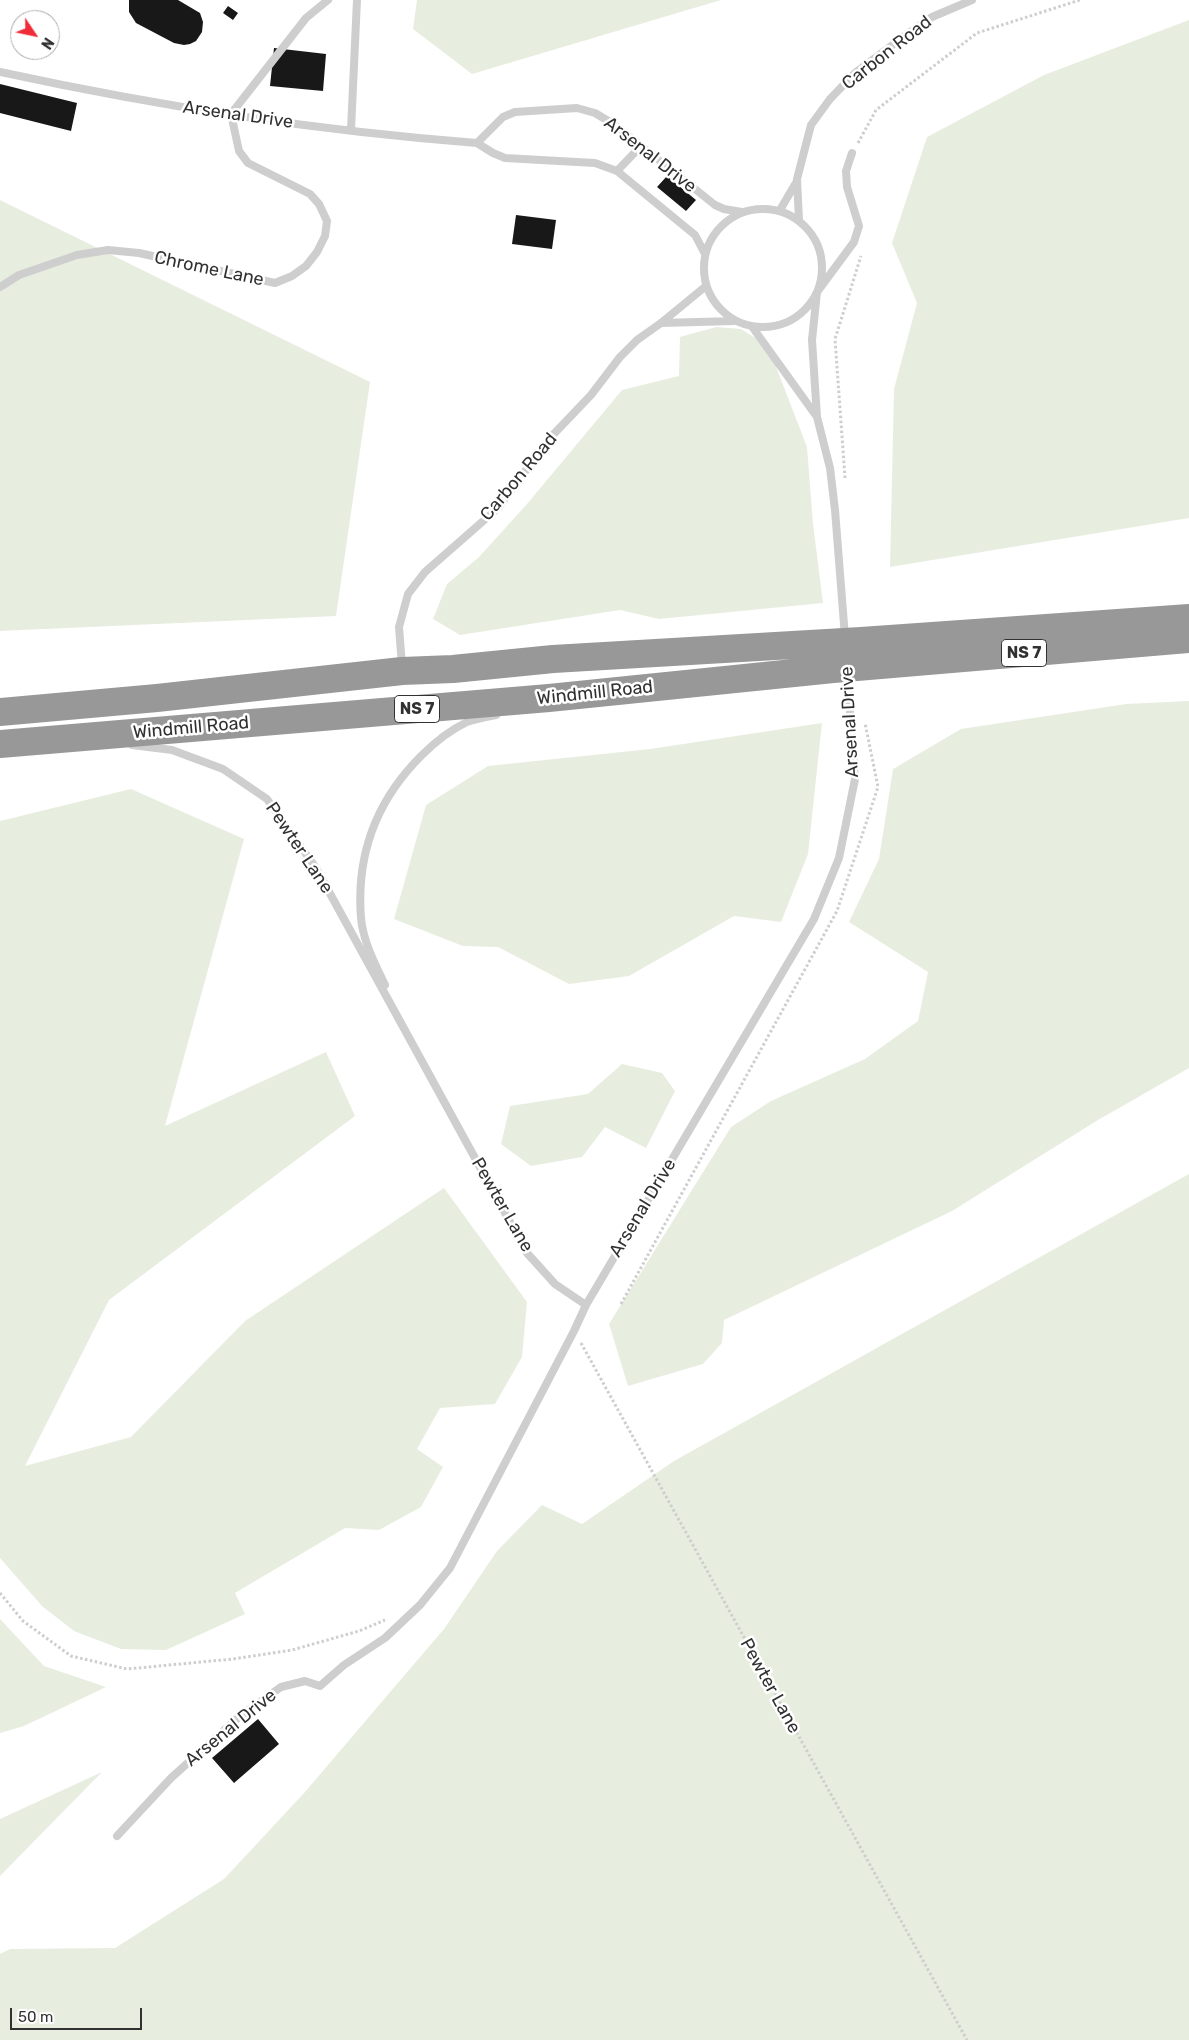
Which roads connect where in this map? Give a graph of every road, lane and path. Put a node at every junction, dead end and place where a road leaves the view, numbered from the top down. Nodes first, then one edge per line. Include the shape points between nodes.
1 (328, 0) edge
2 (357, 0) edge
3 (972, 0) edge
4 (0, 72) edge
5 (231, 114) junction
6 (351, 130) junction
7 (478, 143) junction
8 (640, 146) junction
9 (852, 154) dead end
10 (617, 171) junction
11 (798, 179) junction
12 (780, 210) junction
13 (742, 212) junction
14 (799, 220) junction
15 (704, 254) junction
16 (706, 286) junction
17 (0, 287) edge
18 (818, 292) junction
19 (734, 320) junction
20 (661, 323) junction
21 (753, 328) junction
22 (817, 417) junction
23 (1189, 618) edge
24 (1189, 639) edge
25 (846, 656) junction
26 (402, 671) junction
27 (666, 686) junction
28 (515, 710) dead end
29 (0, 712) edge
30 (505, 712) dead end
31 (0, 744) edge
32 (103, 744) dead end
33 (122, 745) dead end
34 (0, 751) edge
35 (408, 1038) junction
36 (586, 1305) junction
37 (574, 1331) junction
38 (0, 1594) edge
39 (420, 1605) junction
40 (117, 1836) dead end
41 (967, 2040) edge

1 - 5 lane via 306,18
2 - 6 lane
3 - 11 lane, Carbon Road via 932,17 854,73 811,125
4 - 5 lane, Arsenal Drive via 83,90
5 - 6 lane, Arsenal Drive
5 - 17 lane, Chrome Lane via 239,151 248,163 310,194 319,204 327,221 325,236 306,266 275,283 139,253 108,250 77,255 27,272
6 - 7 lane, Arsenal Drive
7 - 8 lane, Arsenal Drive via 503,117 515,112 576,108 595,113 616,125
7 - 10 lane, Arsenal Drive via 505,158 595,163
8 - 10 lane
8 - 13 lane, Arsenal Drive via 715,205
9 - 18 lane via 846,170 847,187 859,226 854,242
10 - 15 lane, Arsenal Drive via 695,235
11 - 12 lane, Carbon Road
11 - 14 lane, Carbon Road
12 - 13 lane via 760,208
12 - 14 lane
13 - 15 lane via 725,222 712,236
14 - 18 lane via 812,234 821,252 822,273
15 - 16 lane
16 - 19 lane via 718,309
16 - 20 lane, Carbon Road
18 - 21 lane via 806,309 790,322
18 - 22 lane, Arsenal Drive via 812,340
19 - 20 lane
19 - 21 lane
20 - 26 lane, Carbon Road via 620,357 498,508 425,572 408,594 399,627
21 - 22 lane, Arsenal Drive
22 - 25 lane, Arsenal Drive via 830,468 836,510
23 - 25 highway, Windmill Road / NS 7
24 - 25 highway, Windmill Road / NS 7
25 - 26 highway, Windmill Road / NS 7 via 553,659
25 - 27 highway, Windmill Road / NS 7
25 - 36 lane, Arsenal Drive via 855,779 839,858 814,919
26 - 29 highway, Windmill Road / NS 7
27 - 28 lane via 639,693
27 - 31 highway, Windmill Road / NS 7
30 - 35 lane, Pewter Lane via 467,722 435,742 397,782 386,798 369,837 361,886 361,919 369,950
32 - 34 lane
33 - 35 lane, Pewter Lane via 172,750 224,769 267,799 316,868
35 - 36 lane, Pewter Lane via 527,1253 555,1284
36 - 37 lane, Arsenal Drive
37 - 39 lane, Arsenal Drive via 450,1568
37 - 41 path, Pewter Lane
38 - 39 path via 23,1621 71,1656 126,1669 292,1650 359,1631
39 - 40 lane, Arsenal Drive via 385,1638 344,1665 320,1686 305,1681 281,1687 240,1716 170,1778

